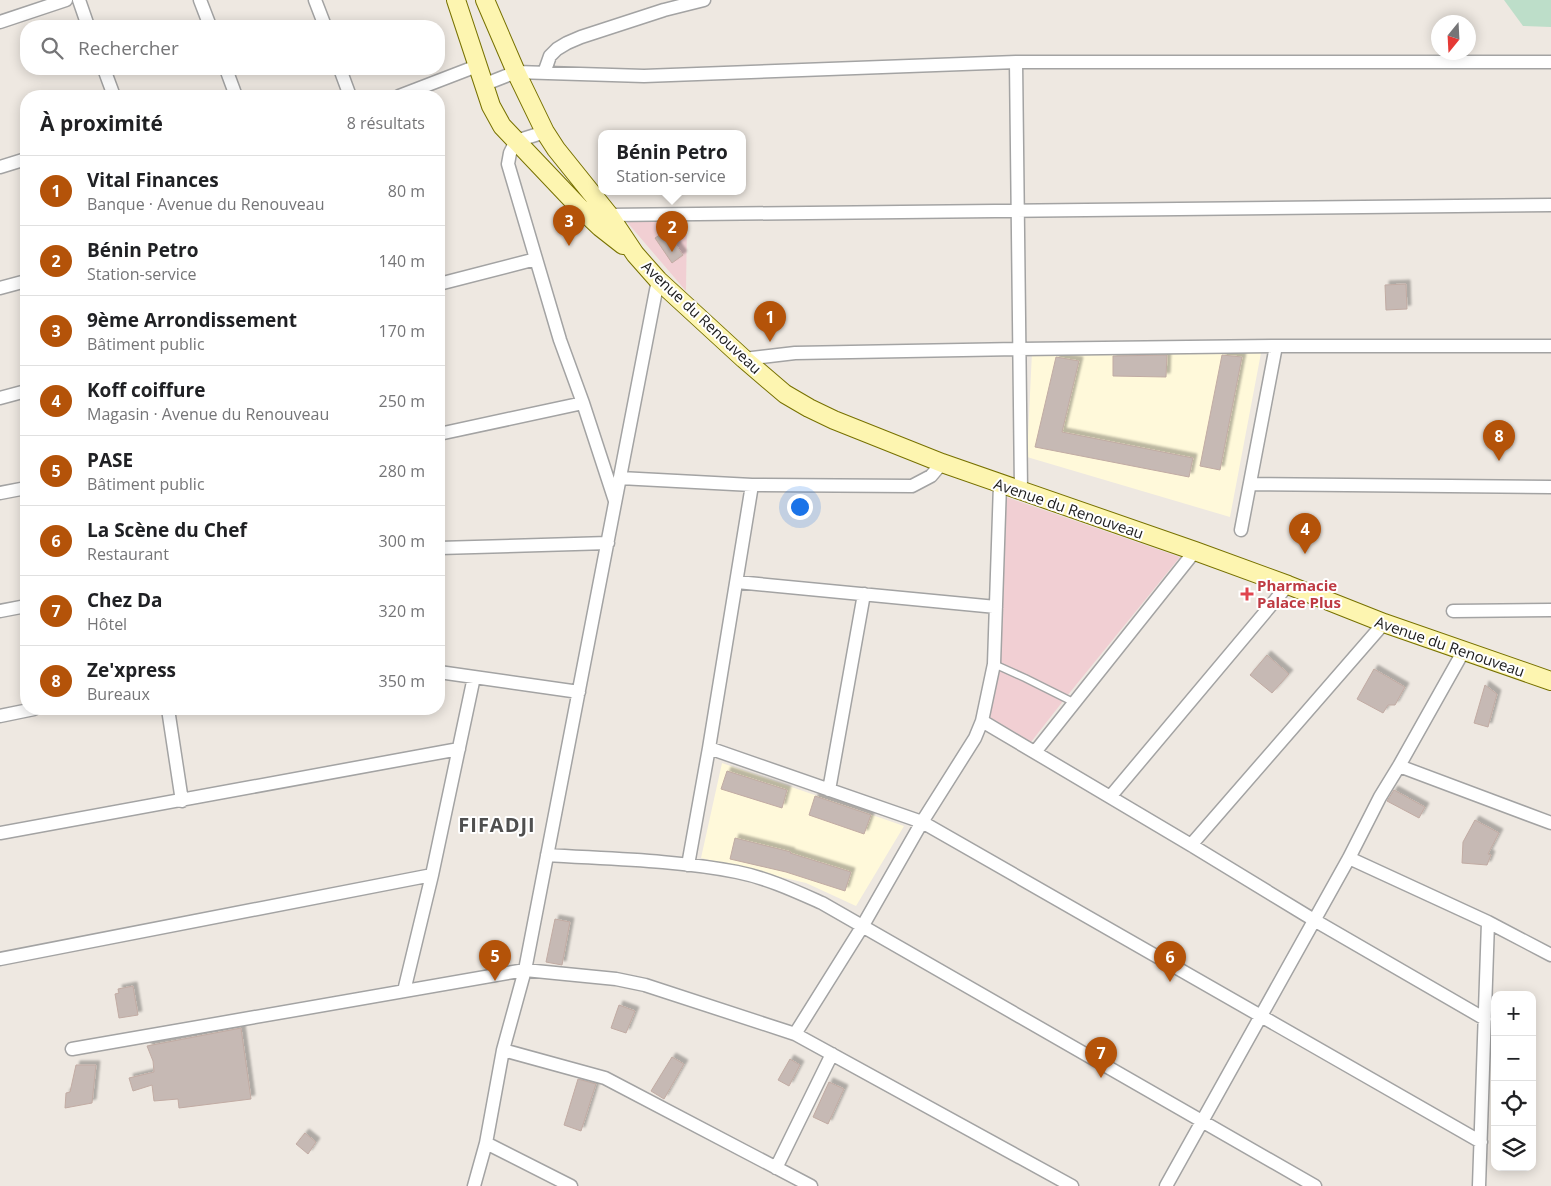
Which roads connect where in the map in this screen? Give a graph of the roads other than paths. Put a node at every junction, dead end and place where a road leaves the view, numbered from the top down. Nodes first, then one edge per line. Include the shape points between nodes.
1 (66, 0) edge
2 (79, 0) edge
3 (200, 0) edge
4 (315, 0) edge
5 (456, 0) edge
6 (485, 0) edge
7 (704, 0) edge
8 (86, 20) edge
9 (208, 20) edge
10 (322, 20) edge
11 (0, 22) edge
12 (1016, 62) junction
13 (1551, 62) edge
14 (478, 66) junction
15 (516, 72) junction
16 (544, 73) junction
17 (106, 75) edge
18 (228, 75) edge
19 (342, 75) edge
20 (484, 85) junction
21 (112, 90) edge
22 (234, 90) edge
23 (348, 90) edge
24 (415, 90) edge
25 (545, 132) junction
26 (516, 141) junction
27 (20, 161) edge
28 (0, 167) edge
29 (1551, 205) edge
30 (1018, 212) junction
31 (609, 215) junction
32 (635, 254) junction
33 (536, 259) junction
34 (658, 280) junction
35 (445, 282) edge
36 (20, 283) edge
37 (0, 288) edge
38 (1276, 346) junction
39 (1551, 346) edge
40 (1019, 348) junction
41 (744, 359) junction
42 (20, 393) edge
43 (0, 398) edge
44 (583, 403) junction
45 (445, 433) edge
46 (942, 463) junction
47 (620, 478) junction
48 (1000, 484) junction
49 (1250, 484) junction
50 (752, 485) junction
51 (1551, 487) edge
52 (20, 489) edge
53 (1021, 490) junction
54 (0, 493) edge
55 (615, 503) junction
56 (1241, 530) dead end
57 (608, 543) junction
58 (445, 548) edge
59 (1195, 551) junction
60 (737, 582) junction
61 (1288, 585) junction
62 (864, 594) junction
63 (20, 607) edge
64 (996, 607) junction
65 (1551, 610) edge
66 (0, 611) edge
67 (1453, 611) dead end
68 (1384, 623) junction
69 (1463, 652) junction
70 (994, 664) junction
71 (445, 673) edge
72 (474, 677) junction
73 (1551, 681) edge
74 (579, 692) junction
75 (1075, 703) junction
76 (20, 712) edge
77 (169, 715) edge
78 (0, 716) edge
79 (982, 721) junction
80 (709, 748) junction
81 (459, 749) junction
82 (1035, 752) junction
83 (1399, 766) junction
84 (829, 790) junction
85 (1110, 796) junction
86 (182, 801) junction
87 (922, 822) junction
88 (1551, 823) edge
89 (0, 833) edge
90 (1191, 845) junction
91 (547, 855) junction
92 (1349, 858) junction
93 (688, 865) junction
94 (432, 875) junction
95 (1314, 920) junction
96 (1488, 922) junction
97 (862, 927) junction
98 (1551, 955) edge
99 (0, 959) edge
100 (525, 970) junction
101 (404, 991) junction
102 (1261, 1016) junction
103 (1485, 1019) junction
104 (795, 1034) junction
105 (72, 1049) dead end
106 (503, 1050) junction
107 (832, 1054) junction
108 (1202, 1122) junction
109 (1481, 1142) junction
110 (486, 1143) junction
111 (776, 1168) junction
112 (474, 1186) edge
113 (571, 1186) edge
114 (811, 1186) edge
115 (1072, 1186) edge
116 (1166, 1186) edge
117 (1315, 1186) edge
118 (1479, 1186) edge

1 - 11 street
2 - 8 street
3 - 9 street
4 - 10 street
5 - 14 main road, Avenue du Renouveau
6 - 15 main road, Avenue du Renouveau
7 - 16 street via 581,37 557,49 550,56
12 - 13 street
12 - 16 street via 644,76
12 - 30 street
14 - 20 main road, Avenue du Renouveau
14 - 24 street
15 - 16 street
15 - 20 street
15 - 25 main road, Avenue du Renouveau
17 - 21 street
18 - 22 street
19 - 23 street
20 - 26 main road, Avenue du Renouveau via 502,126
25 - 26 street
25 - 31 main road, Avenue du Renouveau
26 - 32 main road, Avenue du Renouveau via 586,214
26 - 33 street via 508,164
27 - 28 street
29 - 30 street
30 - 31 street
30 - 40 street
31 - 32 main road, Avenue du Renouveau
32 - 34 main road, Avenue du Renouveau
33 - 35 street
33 - 44 street
34 - 41 main road, Avenue du Renouveau
34 - 47 street
36 - 37 street
38 - 39 street
38 - 40 street
38 - 49 street
40 - 41 street via 796,353
40 - 53 street
41 - 46 main road, Avenue du Renouveau via 785,394 809,408
42 - 43 street
44 - 45 street
44 - 55 street
46 - 48 main road, Avenue du Renouveau
46 - 50 street via 931,476 912,486
47 - 50 street
47 - 55 street
48 - 53 main road, Avenue du Renouveau
48 - 64 street
49 - 51 street
49 - 56 street
50 - 60 street
52 - 54 street
53 - 59 main road, Avenue du Renouveau
55 - 57 street
57 - 58 street
57 - 74 street
59 - 61 main road, Avenue du Renouveau
59 - 75 street
60 - 62 street
60 - 80 street
61 - 68 main road, Avenue du Renouveau
61 - 85 street
62 - 64 street
62 - 84 street
63 - 66 street
64 - 70 street
65 - 67 street
68 - 69 main road, Avenue du Renouveau
68 - 90 street
69 - 73 main road, Avenue du Renouveau
69 - 83 street
70 - 75 lane
70 - 79 street
71 - 72 street
72 - 74 street
72 - 81 street
74 - 91 street
75 - 82 street
76 - 78 street
77 - 86 street
79 - 82 street
79 - 87 street via 975,738
80 - 84 street
80 - 93 street
81 - 86 street
81 - 94 street
82 - 85 street
83 - 88 street
83 - 92 street
84 - 87 street
85 - 90 street
86 - 89 street
87 - 97 street
87 - 102 street
90 - 95 street
91 - 93 street
91 - 100 street
92 - 95 street
92 - 96 street
93 - 97 street via 738,873 782,886
94 - 99 street
94 - 101 street
95 - 102 street
95 - 103 street
96 - 98 street
96 - 103 street
97 - 104 street
97 - 108 street
100 - 101 street
100 - 104 street via 616,979
100 - 106 street
101 - 105 street
102 - 108 street
102 - 109 street
103 - 109 street
104 - 107 street
106 - 110 street
106 - 111 street via 605,1078
107 - 111 street
107 - 115 street
108 - 116 street
108 - 117 street
109 - 118 street
110 - 112 street
110 - 113 street
111 - 114 street

